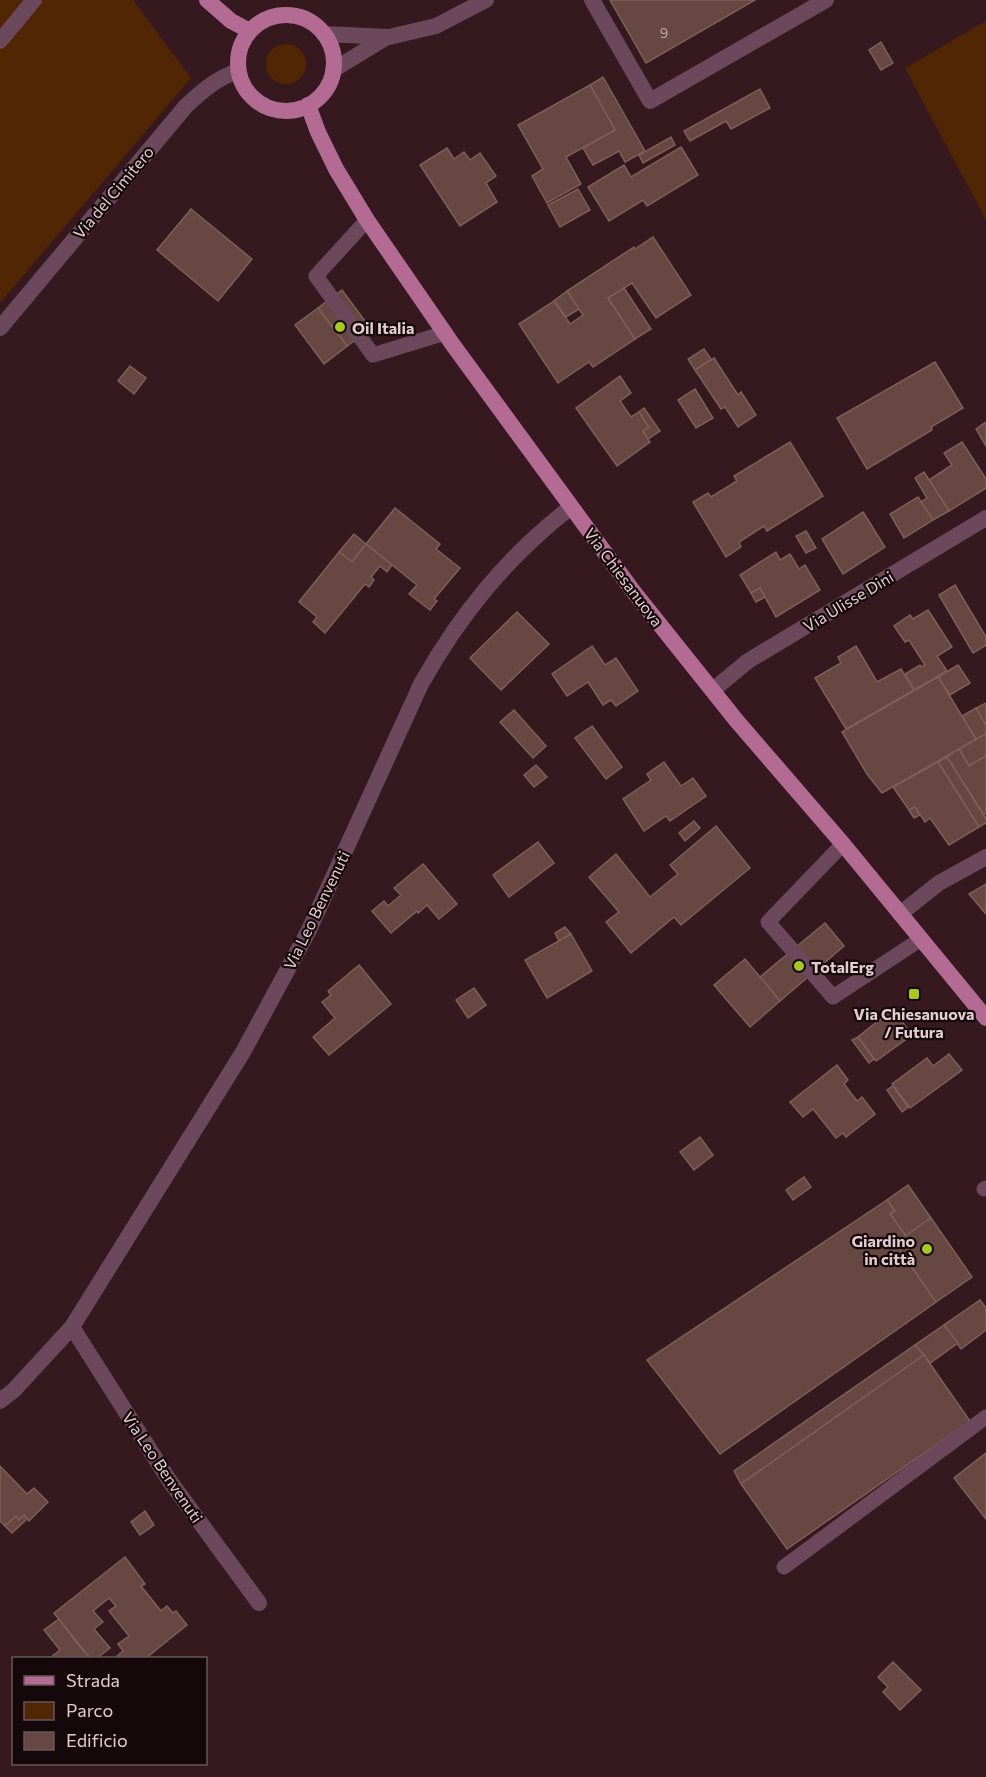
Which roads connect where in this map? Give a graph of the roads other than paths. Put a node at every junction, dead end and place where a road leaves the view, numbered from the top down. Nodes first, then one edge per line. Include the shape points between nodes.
1 (34, 0) edge
2 (207, 0) edge
3 (486, 0) edge
4 (592, 0) edge
5 (826, 0) edge
6 (250, 31) junction
7 (324, 34) junction
8 (387, 37) junction
9 (0, 41) edge
10 (333, 70) junction
11 (238, 71) junction
12 (308, 105) junction
13 (367, 220) junction
14 (0, 328) edge
15 (445, 333) junction
16 (571, 507) junction
17 (986, 518) edge
18 (713, 690) junction
19 (843, 844) junction
20 (986, 857) edge
21 (900, 914) junction
22 (921, 939) junction
23 (986, 1018) edge
24 (72, 1327) junction
25 (0, 1401) edge
26 (986, 1417) edge
27 (784, 1567) dead end
28 (259, 1603) dead end

1 - 9 street
2 - 6 main road
3 - 8 street via 436,26
4 - 5 street via 650,101
6 - 7 main road via 273,16 287,15 314,24
6 - 11 main road via 240,50
7 - 8 street
7 - 10 main road via 333,57
8 - 10 street
10 - 12 main road via 320,96
11 - 12 main road via 243,85 264,106 293,110
11 - 14 street, Via del Cimitero via 207,87 186,106
12 - 13 main road, Via Chiesanuova via 336,169
13 - 15 main road, Via Chiesanuova
13 - 15 lane via 316,276 373,355
15 - 16 main road, Via Chiesanuova
16 - 18 main road, Via Chiesanuova
16 - 24 street, Via Leo Benvenuti via 504,567 435,659 309,930 243,1052
17 - 18 street, Via Ulisse Dini via 748,661
18 - 19 main road, Via Chiesanuova
19 - 21 main road, Via Chiesanuova
19 - 22 lane via 768,922 833,997
20 - 21 street via 939,883
21 - 22 main road, Via Chiesanuova
22 - 23 main road, Via Chiesanuova
24 - 25 street, Via Leo Benvenuti
24 - 28 street, Via Leo Benvenuti via 169,1480
26 - 27 lane

